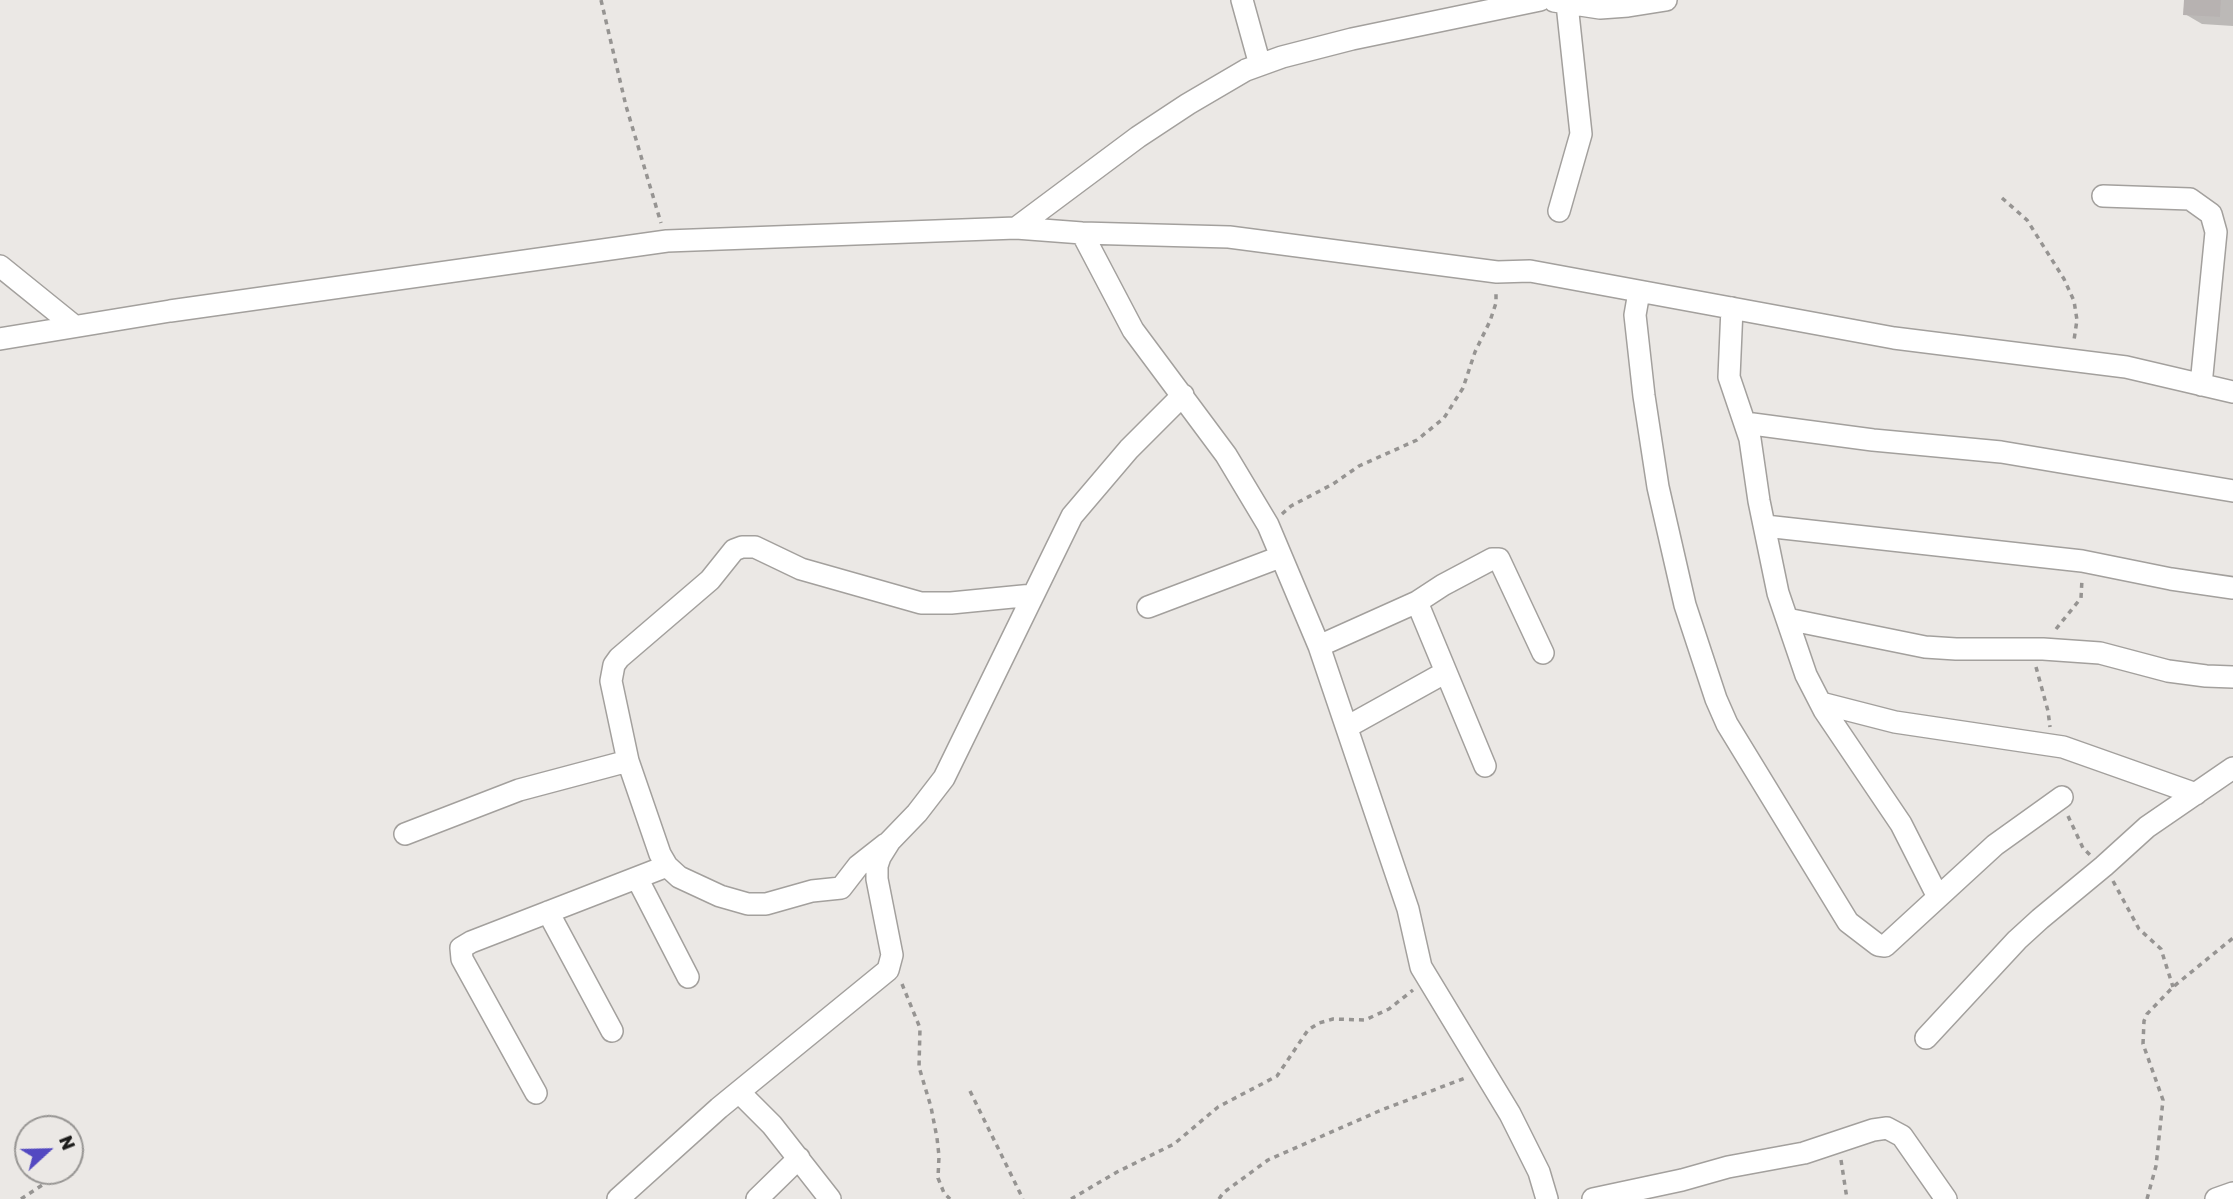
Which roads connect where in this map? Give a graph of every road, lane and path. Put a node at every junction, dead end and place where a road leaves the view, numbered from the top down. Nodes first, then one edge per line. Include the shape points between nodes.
1 (601, 0) edge
2 (1242, 0) edge
3 (1540, 0) edge
4 (1667, 0) edge
5 (1557, 2) edge
6 (1261, 65) junction
7 (2103, 196) dead end
8 (2002, 198) dead end
9 (1559, 211) dead end
10 (1016, 228) junction
11 (1082, 233) junction
12 (667, 241) junction
13 (0, 267) edge
14 (1497, 272) junction
15 (1639, 292) junction
16 (1732, 308) junction
17 (73, 325) junction
18 (0, 338) edge
19 (2071, 360) junction
20 (2201, 385) junction
21 (2233, 392) edge
22 (1183, 395) junction
23 (1745, 423) junction
24 (2233, 491) edge
25 (1268, 526) junction
26 (1765, 526) junction
27 (1280, 557) junction
28 (2082, 561) junction
29 (2233, 588) edge
30 (1033, 595) junction
31 (1417, 602) junction
32 (1148, 607) dead end
33 (1787, 619) junction
34 (1319, 646) junction
35 (2043, 649) junction
36 (1543, 653) dead end
37 (1446, 672) junction
38 (2233, 677) edge
39 (1821, 704) junction
40 (1348, 727) junction
41 (2053, 745) junction
42 (628, 761) junction
43 (1485, 766) dead end
44 (2233, 768) edge
45 (2196, 794) junction
46 (2062, 797) dead end
47 (405, 834) dead end
48 (890, 841) junction
49 (667, 866) junction
50 (2104, 866) junction
51 (637, 878) junction
52 (1938, 897) junction
53 (548, 912) junction
54 (2233, 938) edge
55 (892, 960) junction
56 (688, 977) dead end
57 (1427, 979) junction
58 (2173, 987) junction
59 (612, 1031) dead end
60 (1926, 1038) dead end
61 (1484, 1072) junction
62 (970, 1091) dead end
63 (739, 1092) junction
64 (536, 1093) dead end
65 (1839, 1144) junction
66 (799, 1158) junction
67 (42, 1185) edge
68 (2233, 1194) edge
69 (21, 1199) edge
70 (618, 1199) edge
71 (757, 1199) edge
72 (830, 1199) edge
73 (950, 1199) edge
74 (1023, 1199) edge
75 (1071, 1199) edge
76 (1219, 1199) edge
77 (1547, 1199) edge
78 (1593, 1199) edge
79 (1847, 1199) edge
80 (1946, 1199) edge
81 (2147, 1199) edge
82 (2216, 1199) edge

1 - 12 path via 632,129
2 - 6 street
3 - 6 street via 1352,39
4 - 5 street via 1610,7
5 - 9 street via 1581,134
6 - 10 street via 1199,97
7 - 20 street via 2190,199 2211,214 2216,232
8 - 19 path via 2027,220 2074,301 2077,320
10 - 11 street
10 - 12 street
11 - 14 street via 1229,237
11 - 22 street via 1133,330
12 - 17 street
13 - 17 street
14 - 15 street via 1530,271
14 - 25 path via 1490,321 1444,418 1417,440 1359,466 1291,506
15 - 16 street
15 - 52 street via 1635,315 1658,487 1685,605 1727,724 1851,925 1885,946
16 - 19 street via 1894,338
16 - 23 street via 1729,377
17 - 18 street
19 - 20 street via 2126,366
20 - 21 street
22 - 25 street
22 - 30 street via 1079,507
23 - 24 street via 2001,452
23 - 26 street
25 - 27 street
26 - 28 street
26 - 33 street
27 - 32 street
27 - 34 street
28 - 29 street
28 - 35 path via 2081,598
30 - 42 street via 921,603 801,569 755,547 734,550 710,580 614,665 611,681
30 - 48 street via 944,778
31 - 34 street
31 - 36 street via 1499,559
31 - 37 street
33 - 35 street via 1925,647
33 - 39 street
34 - 40 street
35 - 38 street via 2100,653 2168,671
35 - 41 path via 2036,671
37 - 40 street
37 - 43 street
39 - 41 street via 1895,722
39 - 52 street via 1901,824
40 - 57 street
41 - 45 street
42 - 47 street via 519,790
42 - 49 street
44 - 45 street
45 - 50 street via 2147,827
46 - 52 street via 1995,845
48 - 49 street via 858,866 841,888 766,904 720,896 679,877
48 - 55 street via 877,866
49 - 51 street
50 - 58 path via 2138,929 2161,948
50 - 60 street via 2017,940
51 - 53 street
51 - 56 street
53 - 59 street
53 - 64 street via 461,948 462,959
54 - 58 path
55 - 63 street via 883,975
55 - 73 path via 920,1028 919,1067 937,1138 937,1178
57 - 61 street
57 - 75 path via 1373,1017 1319,1023 1308,1030 1277,1076 1218,1107 1174,1144
58 - 81 path via 2144,1021 2143,1044 2163,1100 2157,1166
61 - 76 path via 1268,1160
61 - 77 street via 1528,1148
62 - 74 path
63 - 66 street
63 - 70 street
65 - 78 street
65 - 79 path
65 - 80 street via 1873,1130 1891,1129 1902,1136
66 - 71 street
66 - 72 street
67 - 69 path
68 - 82 street

